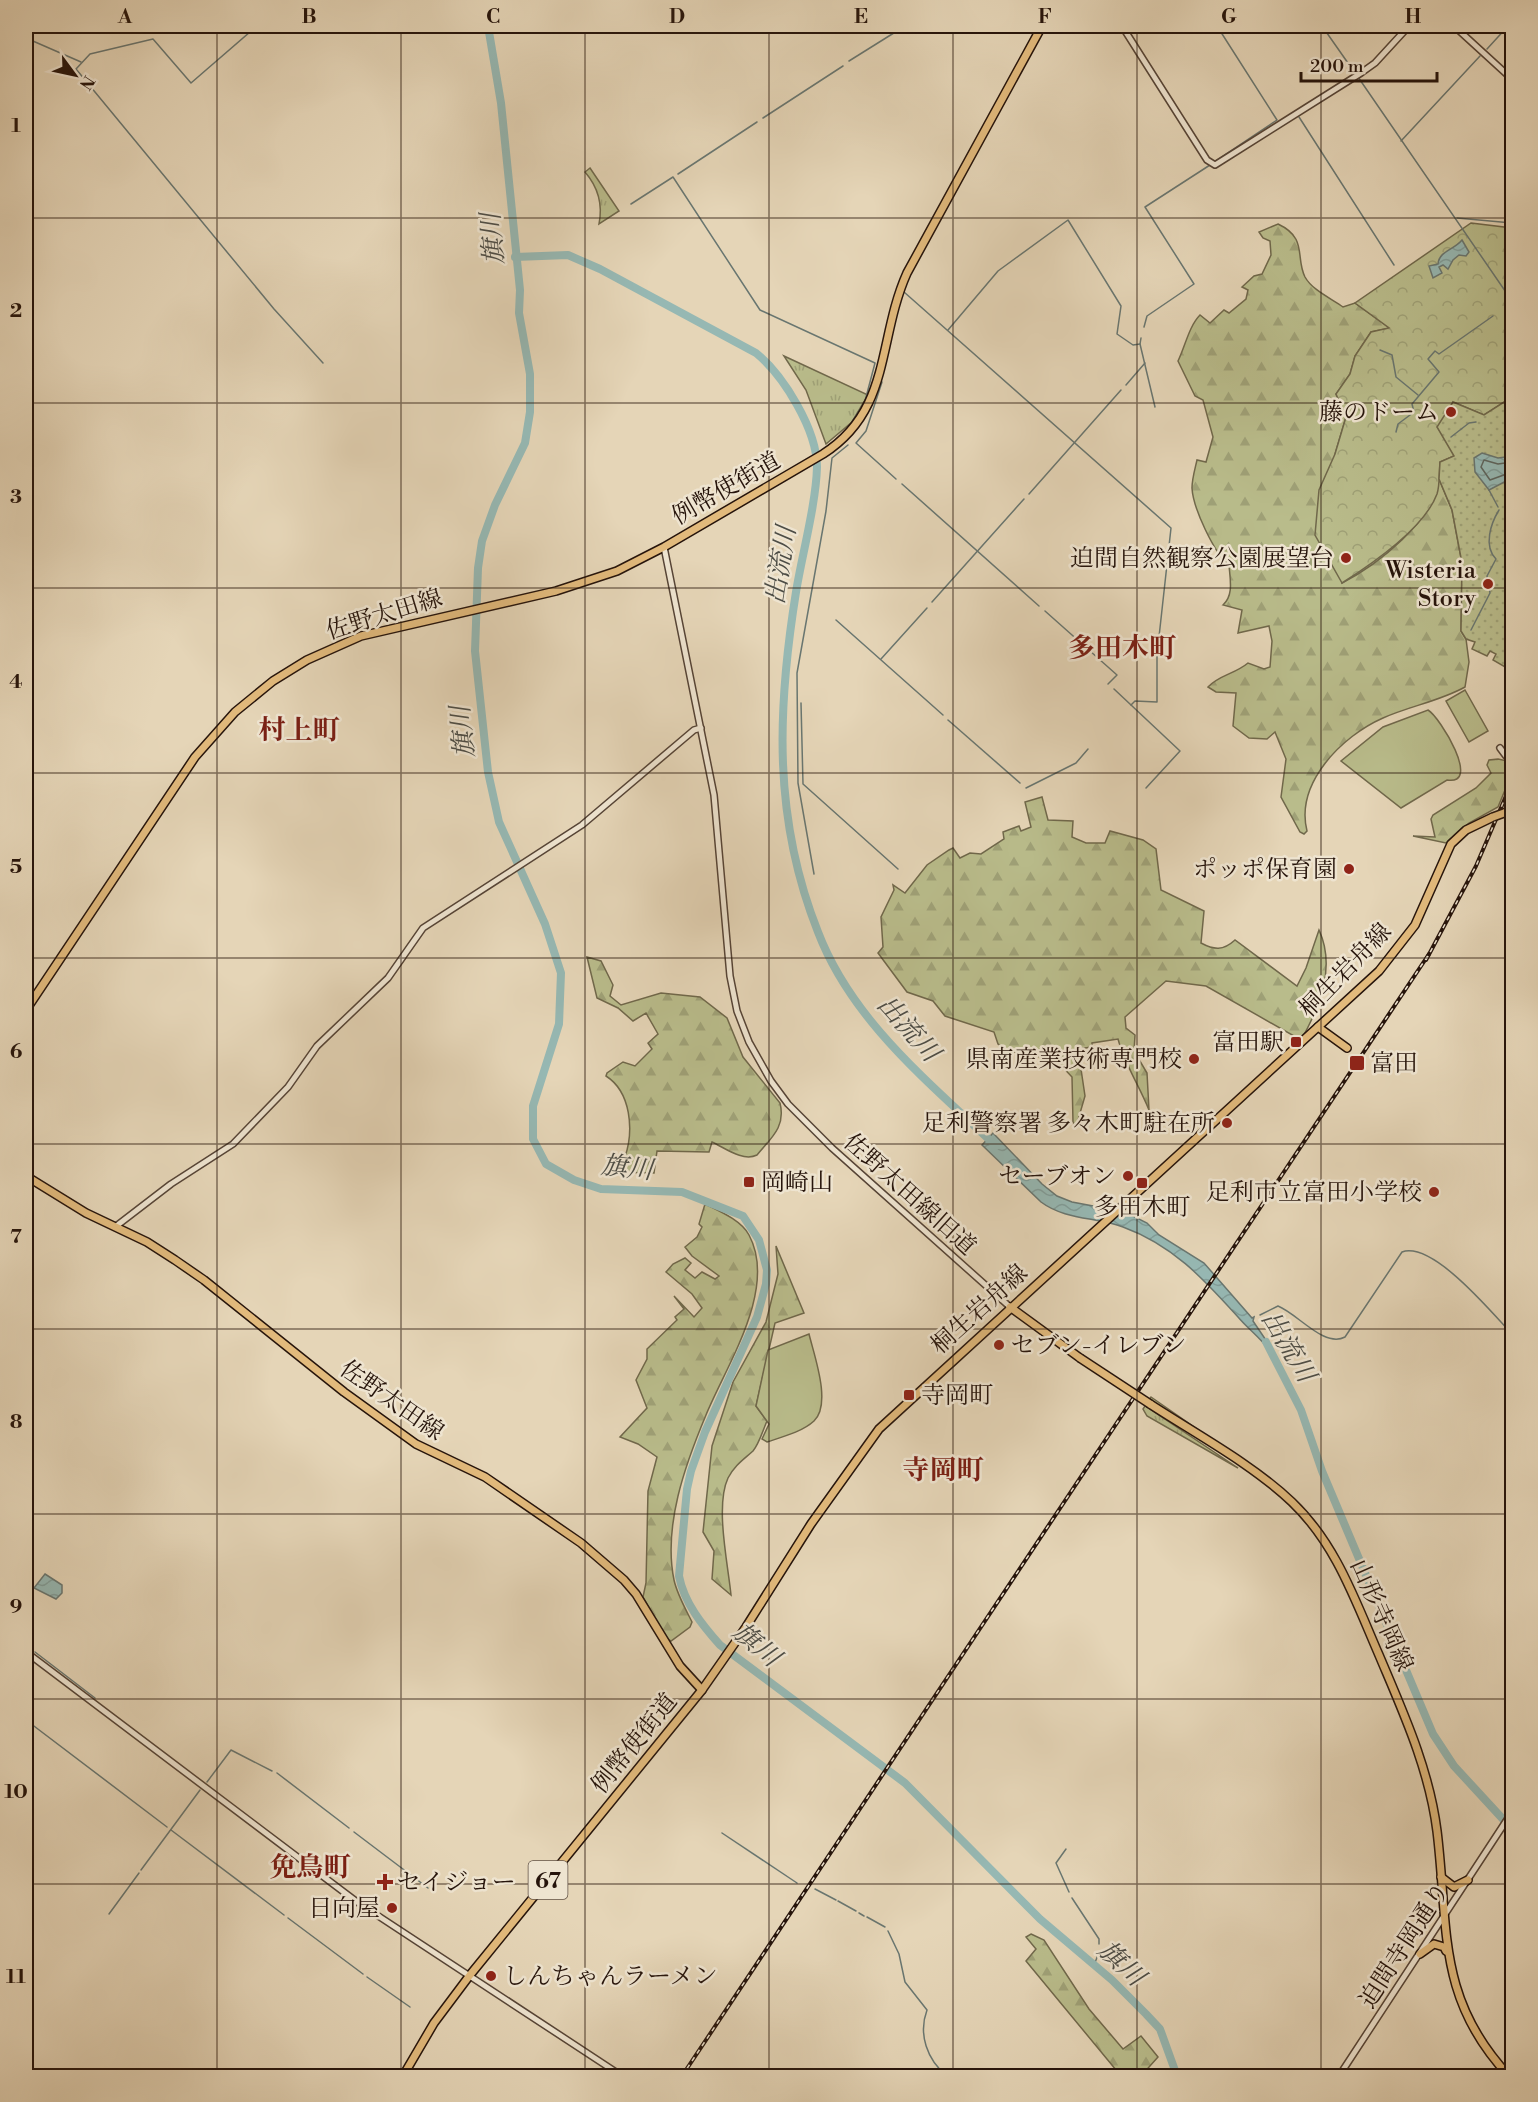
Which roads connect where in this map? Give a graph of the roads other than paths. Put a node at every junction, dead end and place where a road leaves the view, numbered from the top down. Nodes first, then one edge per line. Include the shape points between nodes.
1 (1042, 26) edge
2 (1122, 26) edge
3 (1409, 26) edge
4 (1454, 26) edge
5 (1512, 79) edge
6 (664, 547) junction
7 (701, 728) junction
8 (1500, 748) dead end
9 (1512, 756) edge
10 (1512, 810) edge
11 (26, 1010) edge
12 (1318, 1027) junction
13 (1347, 1048) dead end
14 (788, 1104) joint
15 (26, 1176) edge
16 (115, 1227) junction
17 (1010, 1307) junction
18 (883, 1425) joint
19 (26, 1652) edge
20 (704, 1687) junction
21 (1512, 1813) edge
22 (1441, 1877) junction
23 (1468, 1880) junction
24 (1444, 1917) junction
25 (1420, 1954) junction
26 (1448, 1954) junction
27 (470, 1975) junction
28 (403, 2076) edge
29 (622, 2076) edge
30 (1339, 2076) edge
31 (1509, 2076) edge

1 - 6 main road, 例幣使街道 via 907,273 897,296 877,386 848,436
2 - 3 street via 1213,165 1353,79 1375,63
4 - 5 street
6 - 7 street, 例幣使街道
6 - 11 main road, 佐野太田線 via 604,576 361,636 278,678 236,712 203,746
7 - 14 street, 例幣使街道 via 714,795 733,992 749,1042
7 - 16 street via 599,812 423,928 388,978 329,1032 288,1087 229,1148 171,1184
8 - 9 street via 1506,756
10 - 12 main road, 桐生岩舟線 / 67, bridge via 1466,830 1454,840 1420,916 1399,948
12 - 13 main road
12 - 17 main road, 桐生岩舟線 / 67
14 - 17 street, 佐野太田線旧道
15 - 16 main road, 佐野太田線 via 86,1214
16 - 20 main road, 佐野太田線 via 147,1242 204,1280 294,1354 416,1444 485,1477 580,1543 624,1580 680,1666
17 - 18 main road, 桐生岩舟線 / 67
17 - 22 main road, 山形寺岡線, bridge via 1261,1478 1292,1502 1317,1531 1338,1562 1414,1738 1433,1810
18 - 20 main road, 例幣使街道 / 67 via 811,1524
19 - 27 street via 357,1902
20 - 27 main road, 例幣使街道 / 67
21 - 23 street, 迫間寺岡通り
22 - 23 main road via 1454,1887
22 - 24 main road, 山形寺岡線
23 - 24 street, 迫間寺岡通り
24 - 25 street, 迫間寺岡通り
24 - 26 main road, 山形寺岡線
25 - 26 main road via 1434,1944 1444,1947
25 - 30 street, 迫間寺岡通り
26 - 31 main road, 山形寺岡線 via 1457,1993 1473,2029
27 - 28 main road, 例幣使街道 / 67 via 429,2031
27 - 29 street

